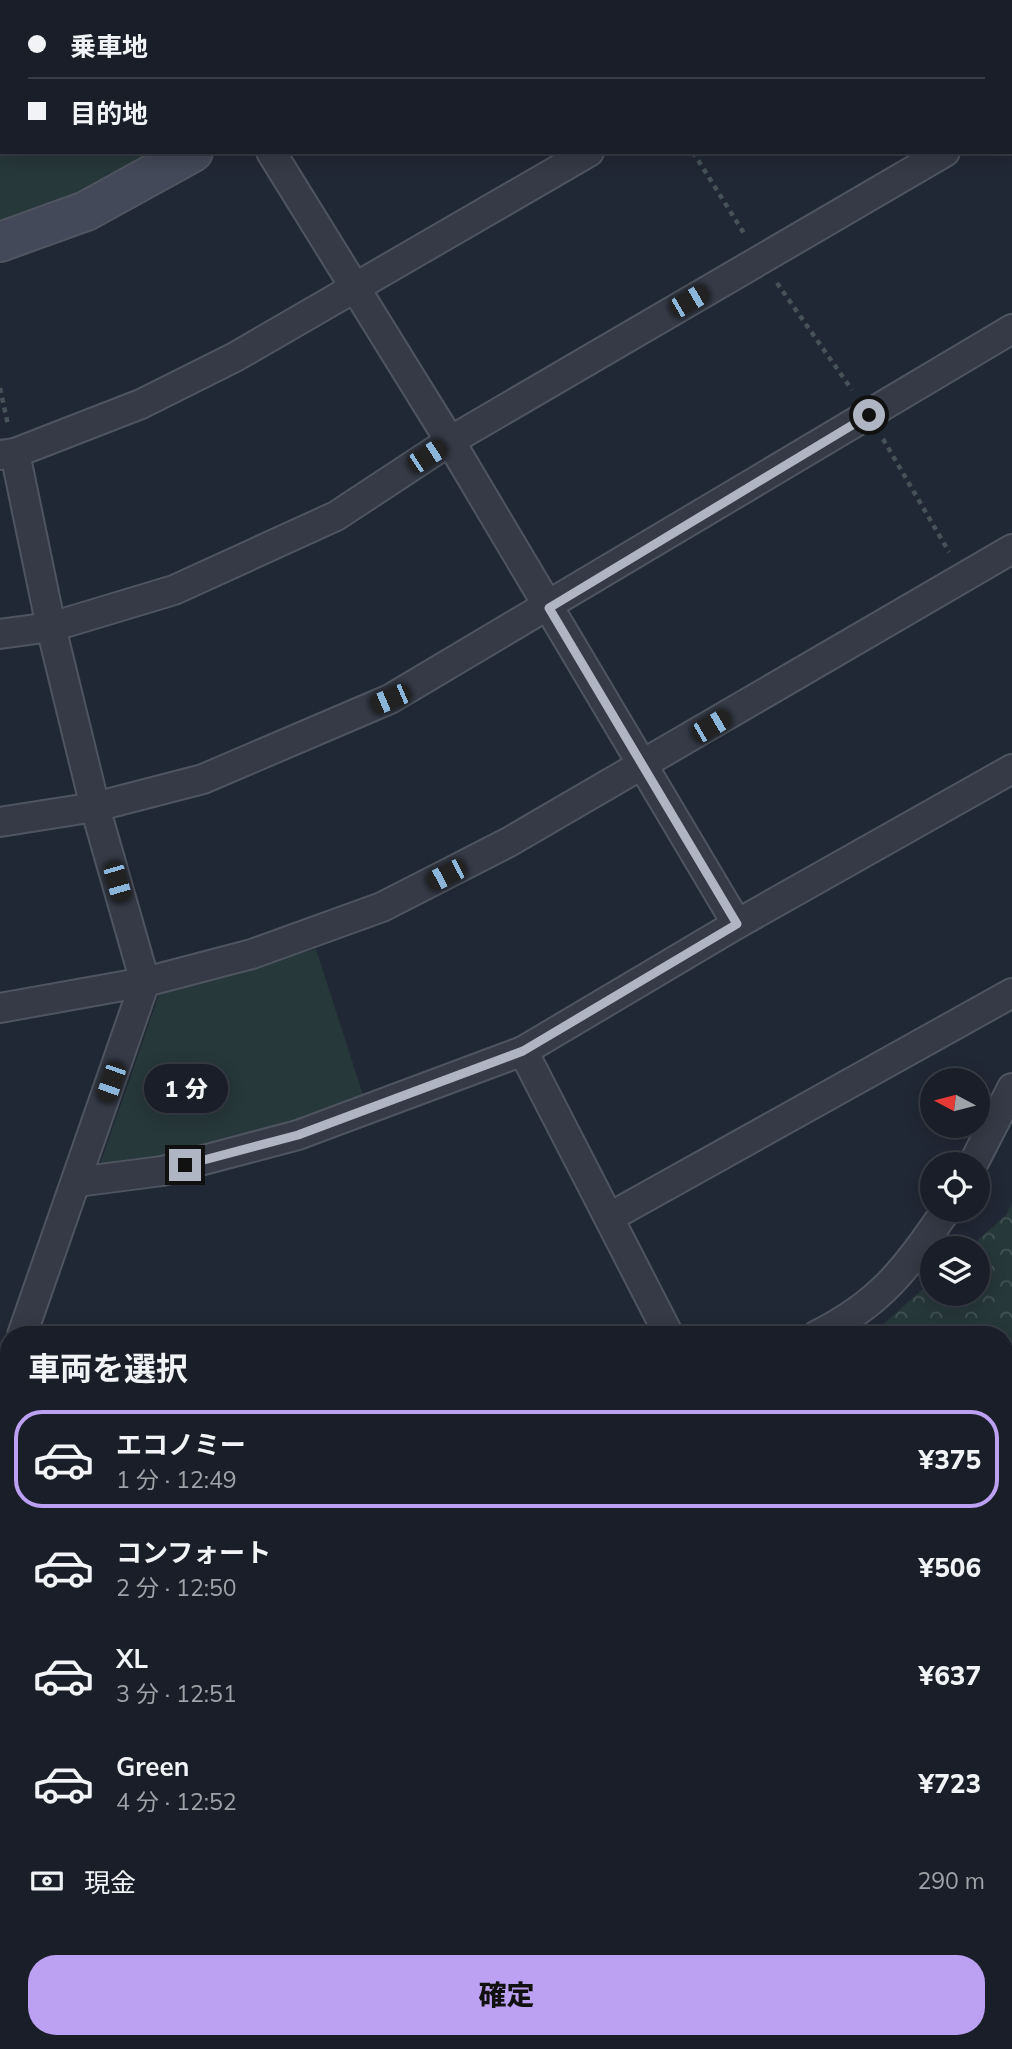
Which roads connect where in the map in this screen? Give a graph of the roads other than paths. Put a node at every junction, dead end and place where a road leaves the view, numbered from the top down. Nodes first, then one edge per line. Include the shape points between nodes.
1 (188, 154) edge
2 (272, 154) edge
3 (586, 154) edge
4 (942, 154) edge
5 (0, 242) edge
6 (354, 290) junction
7 (1012, 329) edge
8 (450, 440) junction
9 (7, 454) edge
10 (1012, 549) edge
11 (549, 608) junction
12 (51, 627) junction
13 (0, 634) edge
14 (642, 766) junction
15 (1012, 769) edge
16 (95, 807) junction
17 (0, 822) edge
18 (737, 924) junction
19 (145, 982) junction
20 (1012, 993) edge
21 (0, 1008) edge
22 (523, 1051) junction
23 (1012, 1088) edge
24 (980, 1152) edge
25 (77, 1182) junction
26 (610, 1217) junction
27 (938, 1222) edge
28 (25, 1326) edge
29 (664, 1326) edge
30 (835, 1326) edge

1 - 5 street via 86,211
2 - 6 street
3 - 6 street
4 - 8 street
6 - 8 street
6 - 9 street via 141,404
7 - 11 street
8 - 11 street
8 - 12 street via 336,516 174,590
9 - 12 street
10 - 14 street
11 - 14 street
11 - 16 street via 390,699 203,779
12 - 13 street
12 - 16 street
14 - 18 street
14 - 19 street via 382,907 252,954
15 - 18 street
16 - 17 street
16 - 19 street
18 - 22 street
19 - 21 street
19 - 25 street
20 - 26 street
22 - 25 street via 298,1135 162,1171
22 - 26 street
23 - 24 street
25 - 28 street
26 - 29 street
27 - 30 street via 902,1274 853,1317

